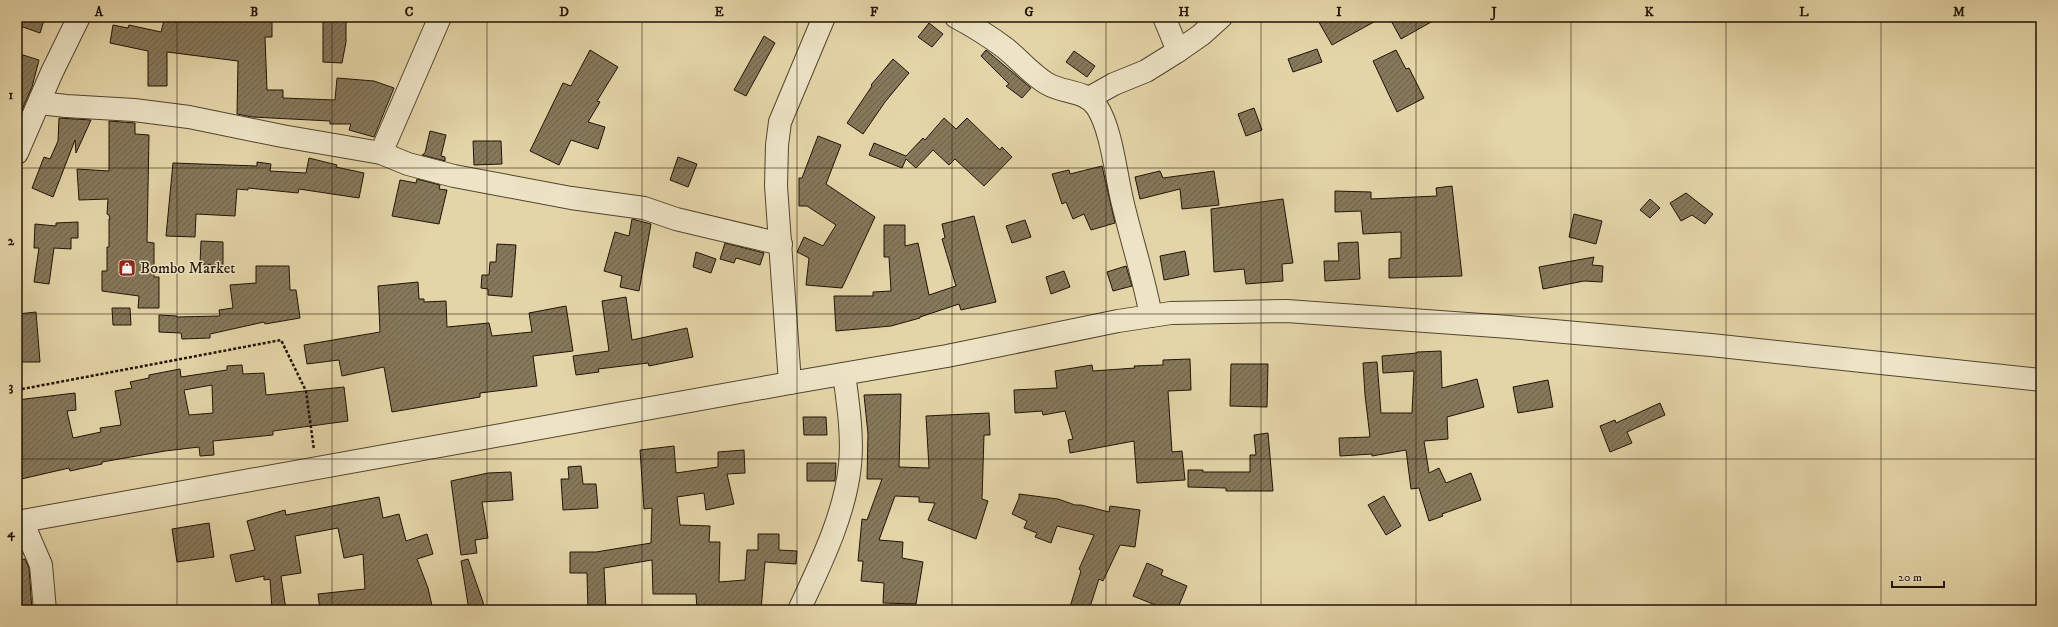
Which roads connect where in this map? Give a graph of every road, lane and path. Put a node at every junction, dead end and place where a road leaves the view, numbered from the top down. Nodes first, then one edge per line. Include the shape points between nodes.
1 (80, 17) edge
2 (440, 17) edge
3 (824, 17) edge
4 (956, 17) edge
5 (1164, 17) edge
6 (1221, 17) edge
7 (1178, 51) junction
8 (1089, 98) junction
9 (40, 103) junction
10 (17, 153) edge
11 (381, 153) junction
12 (781, 244) junction
13 (1151, 316) junction
14 (844, 374) junction
15 (2041, 380) edge
16 (790, 383) junction
17 (17, 390) edge
18 (317, 468) junction
19 (19, 522) edge
20 (45, 610) edge
21 (799, 610) edge

1 - 9 street via 52,72
2 - 11 street
3 - 12 street via 780,122 776,186
4 - 8 street via 1004,47 1046,83
5 - 7 street
6 - 7 street
7 - 8 street via 1146,71
8 - 13 street via 1097,107 1105,125
9 - 10 street
9 - 11 street via 189,117
11 - 12 street via 408,164 454,176 571,198 644,208 676,219
12 - 16 street
13 - 14 street
13 - 15 street via 1171,313 1280,310 1680,342
14 - 16 street
14 - 21 street via 850,444 847,486 839,515
16 - 18 street
17 - 18 path via 281,340 306,391
18 - 19 street
19 - 20 street via 41,565

